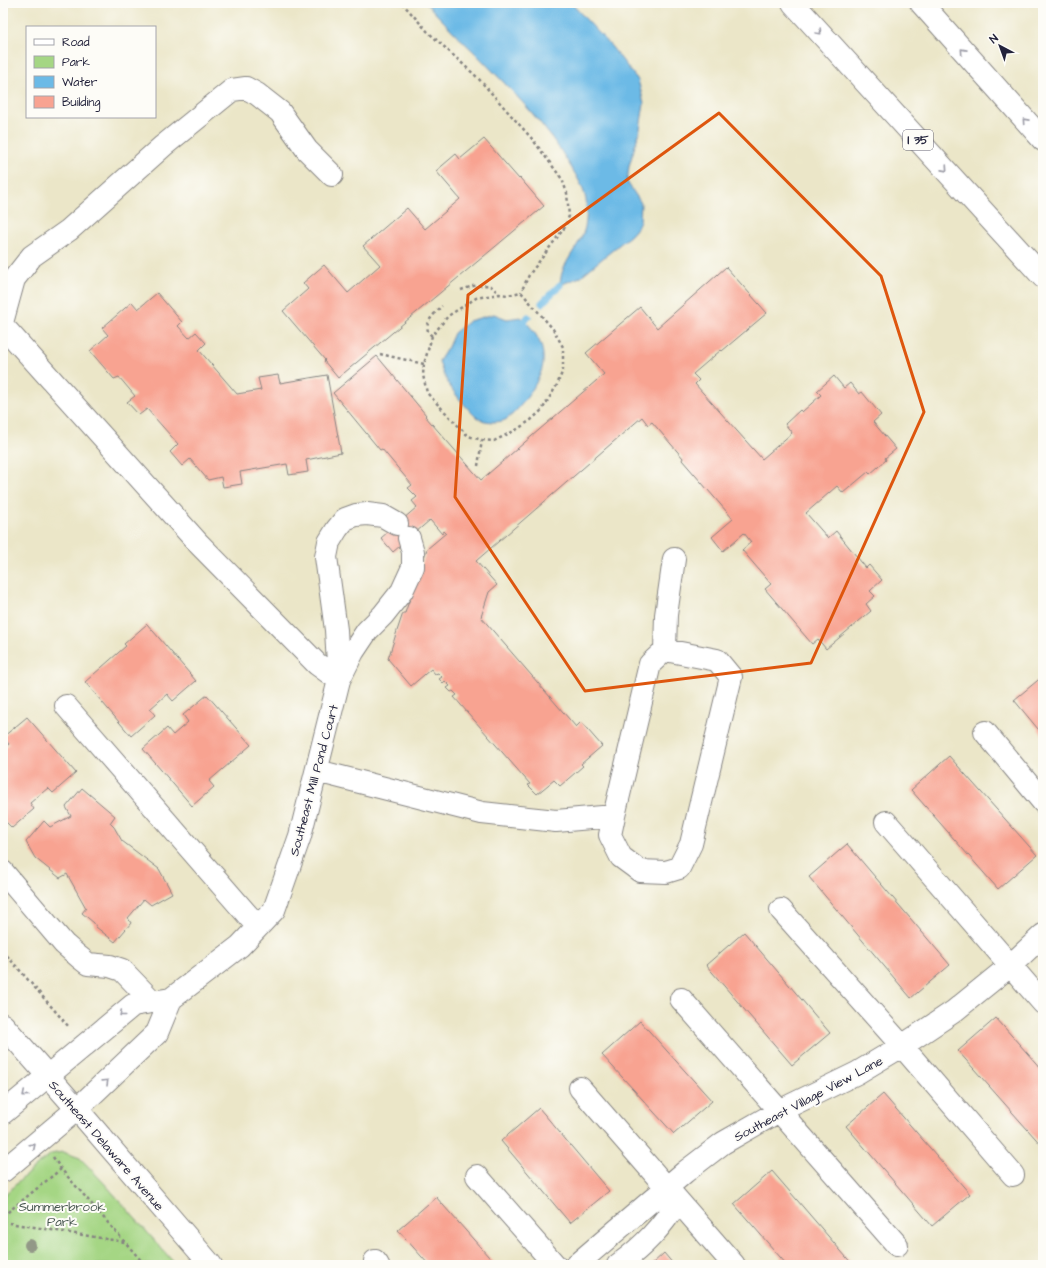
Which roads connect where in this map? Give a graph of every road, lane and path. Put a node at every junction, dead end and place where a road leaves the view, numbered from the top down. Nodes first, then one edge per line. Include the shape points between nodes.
1 (402, 3) edge
2 (793, 3) edge
3 (921, 3) edge
4 (1043, 140) edge
5 (332, 175) dead end
6 (1043, 277) edge
7 (461, 290) dead end
8 (522, 292) junction
9 (499, 294) junction
10 (442, 306) dead end
11 (3, 319) edge
12 (3, 326) edge
13 (432, 336) junction
14 (380, 354) dead end
15 (424, 364) junction
16 (482, 440) junction
17 (478, 466) dead end
18 (674, 559) dead end
19 (665, 650) junction
20 (340, 680) junction
21 (66, 706) dead end
22 (985, 732) dead end
23 (317, 771) junction
24 (1043, 802) edge
25 (614, 816) junction
26 (886, 822) dead end
27 (3, 872) edge
28 (781, 910) dead end
29 (258, 927) junction
30 (1043, 935) edge
31 (3, 951) edge
32 (1011, 965) junction
33 (681, 999) dead end
34 (162, 1000) junction
35 (1043, 1002) edge
36 (3, 1025) edge
37 (84, 1045) junction
38 (902, 1046) junction
39 (47, 1076) junction
40 (580, 1088) dead end
41 (77, 1109) junction
42 (779, 1111) junction
43 (3, 1113) edge
44 (39, 1141) junction
45 (61, 1169) junction
46 (3, 1171) edge
47 (1013, 1175) dead end
48 (477, 1176) dead end
49 (672, 1194) junction
50 (3, 1216) edge
51 (3, 1222) edge
52 (125, 1242) junction
53 (897, 1245) dead end
54 (145, 1265) edge
55 (211, 1265) edge
56 (555, 1265) edge
57 (576, 1265) edge
58 (618, 1265) edge
59 (734, 1265) edge

1 - 8 path via 428,32 478,78 533,140 562,179 567,193 569,216 565,227 529,275
2 -> 6 main road, I 35
4 -> 3 main road
5 - 11 main road via 307,150 280,112 246,88 232,90 163,146 69,230 32,256 14,279
7 - 9 path via 490,285
8 - 9 path
8 - 16 path via 553,329 563,347 563,370 542,410 531,420 494,441
9 - 13 path via 476,298 448,316
10 - 13 path via 426,326
12 - 20 main road via 199,544 318,664
13 - 15 path
14 - 15 path
15 - 16 path via 423,375 427,393 468,436
16 - 17 path
18 - 19 main road via 666,615
19 - 25 main road via 650,664
19 - 25 main road via 717,660 731,677 691,844 679,868 666,872 640,871 621,857 610,835
20 - 20 main road via 353,652 367,631 402,591 413,567 413,552 403,531 383,516 367,514 345,519 330,542 326,558
20 - 23 main road, Southeast Mill Pond Court
21 - 29 main road
22 - 24 main road
23 - 25 main road via 482,813 556,821
23 - 29 main road, Southeast Mill Pond Court via 300,836 274,910
26 - 32 main road
27 - 34 main road via 74,953 88,964 122,970
28 - 38 main road
29 - 34 main road, Southeast Mill Pond Court via 240,946
30 - 32 main road, Southeast Village View Lane
31 - 37 path
32 - 35 main road
32 - 38 main road, Southeast Village View Lane via 953,1012
33 - 42 main road
34 -> 37 main road, Southeast Mill Pond Court via 133,1005
41 -> 34 main road via 157,1033
36 - 39 main road, Southeast Delaware Avenue
37 - 39 main road, Southeast Mill Pond Court
38 - 42 main road, Southeast Village View Lane via 857,1073
38 - 47 main road
39 - 41 main road, Southeast Delaware Avenue
39 -> 43 main road, Southeast Mill Pond Court
40 - 49 main road
41 - 44 main road
41 - 55 main road, Southeast Delaware Avenue
42 - 49 main road, Southeast Village View Lane via 723,1143
42 - 53 main road
44 - 45 path
46 -> 44 main road
45 - 50 path
45 - 52 path
48 - 56 main road
49 - 57 main road, Southeast Village View Lane
49 - 58 main road via 659,1229
49 - 59 main road
51 - 52 path
52 - 54 path

